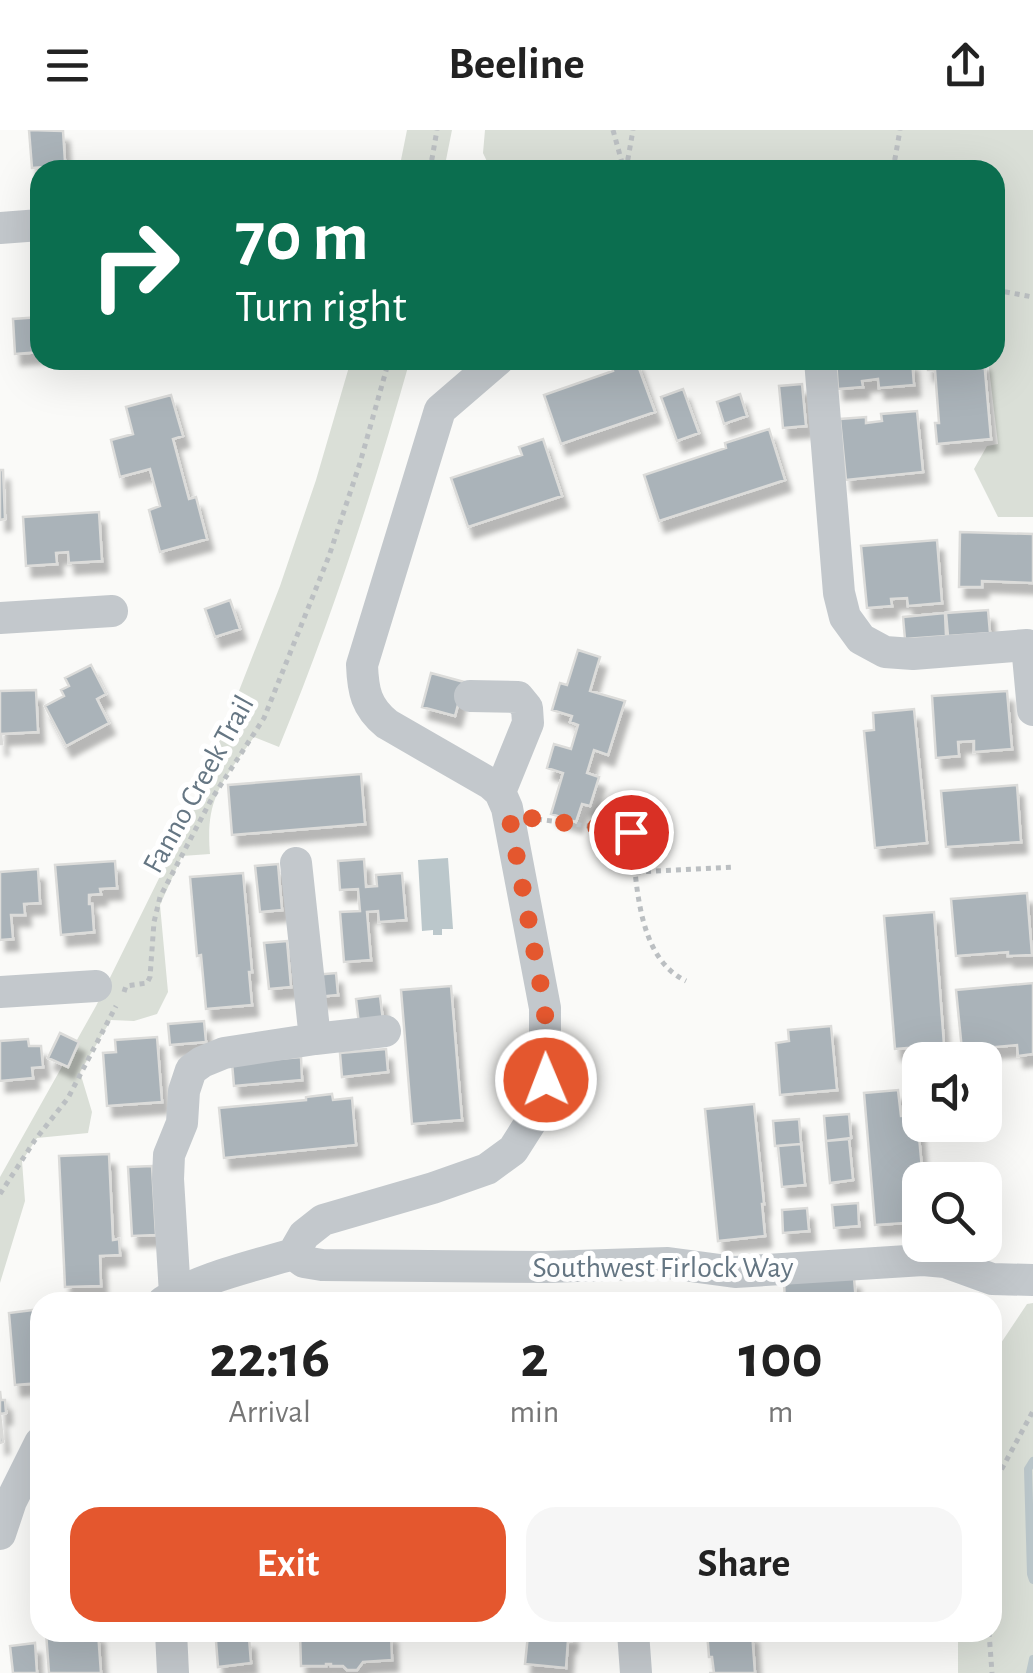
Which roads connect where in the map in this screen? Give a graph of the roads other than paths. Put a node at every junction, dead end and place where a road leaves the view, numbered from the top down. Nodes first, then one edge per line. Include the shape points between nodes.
1 (30, 226) edge
2 (0, 228) edge
3 (486, 370) edge
4 (821, 370) edge
5 (112, 611) dead end
6 (0, 618) edge
7 (470, 696) dead end
8 (1033, 710) edge
9 (505, 803) junction
10 (296, 864) dead end
11 (96, 986) dead end
12 (0, 992) edge
13 (384, 1031) dead end
14 (315, 1039) junction
15 (294, 1254) junction
16 (1033, 1280) edge
17 (170, 1292) edge
18 (184, 1292) edge
19 (30, 1463) edge
20 (0, 1534) edge
21 (171, 1642) edge
22 (634, 1642) edge
23 (173, 1673) edge
24 (636, 1673) edge

1 - 2 street
3 - 9 street via 440,410 362,665 362,685 387,724
4 - 8 street via 838,593 846,617 861,638 885,652 1027,645
5 - 6 street
7 - 9 street via 518,697 527,708
9 - 15 street via 545,1008 546,1080 534,1117 513,1150 487,1169 323,1220 304,1234
10 - 14 street
11 - 12 street
13 - 14 street
14 - 17 street via 224,1053 191,1070 170,1155
15 - 16 street, Southwest Firlock Way via 322,1265 668,1262 736,1272 923,1260 992,1279
15 - 18 street
19 - 20 street
21 - 23 street
22 - 24 street

